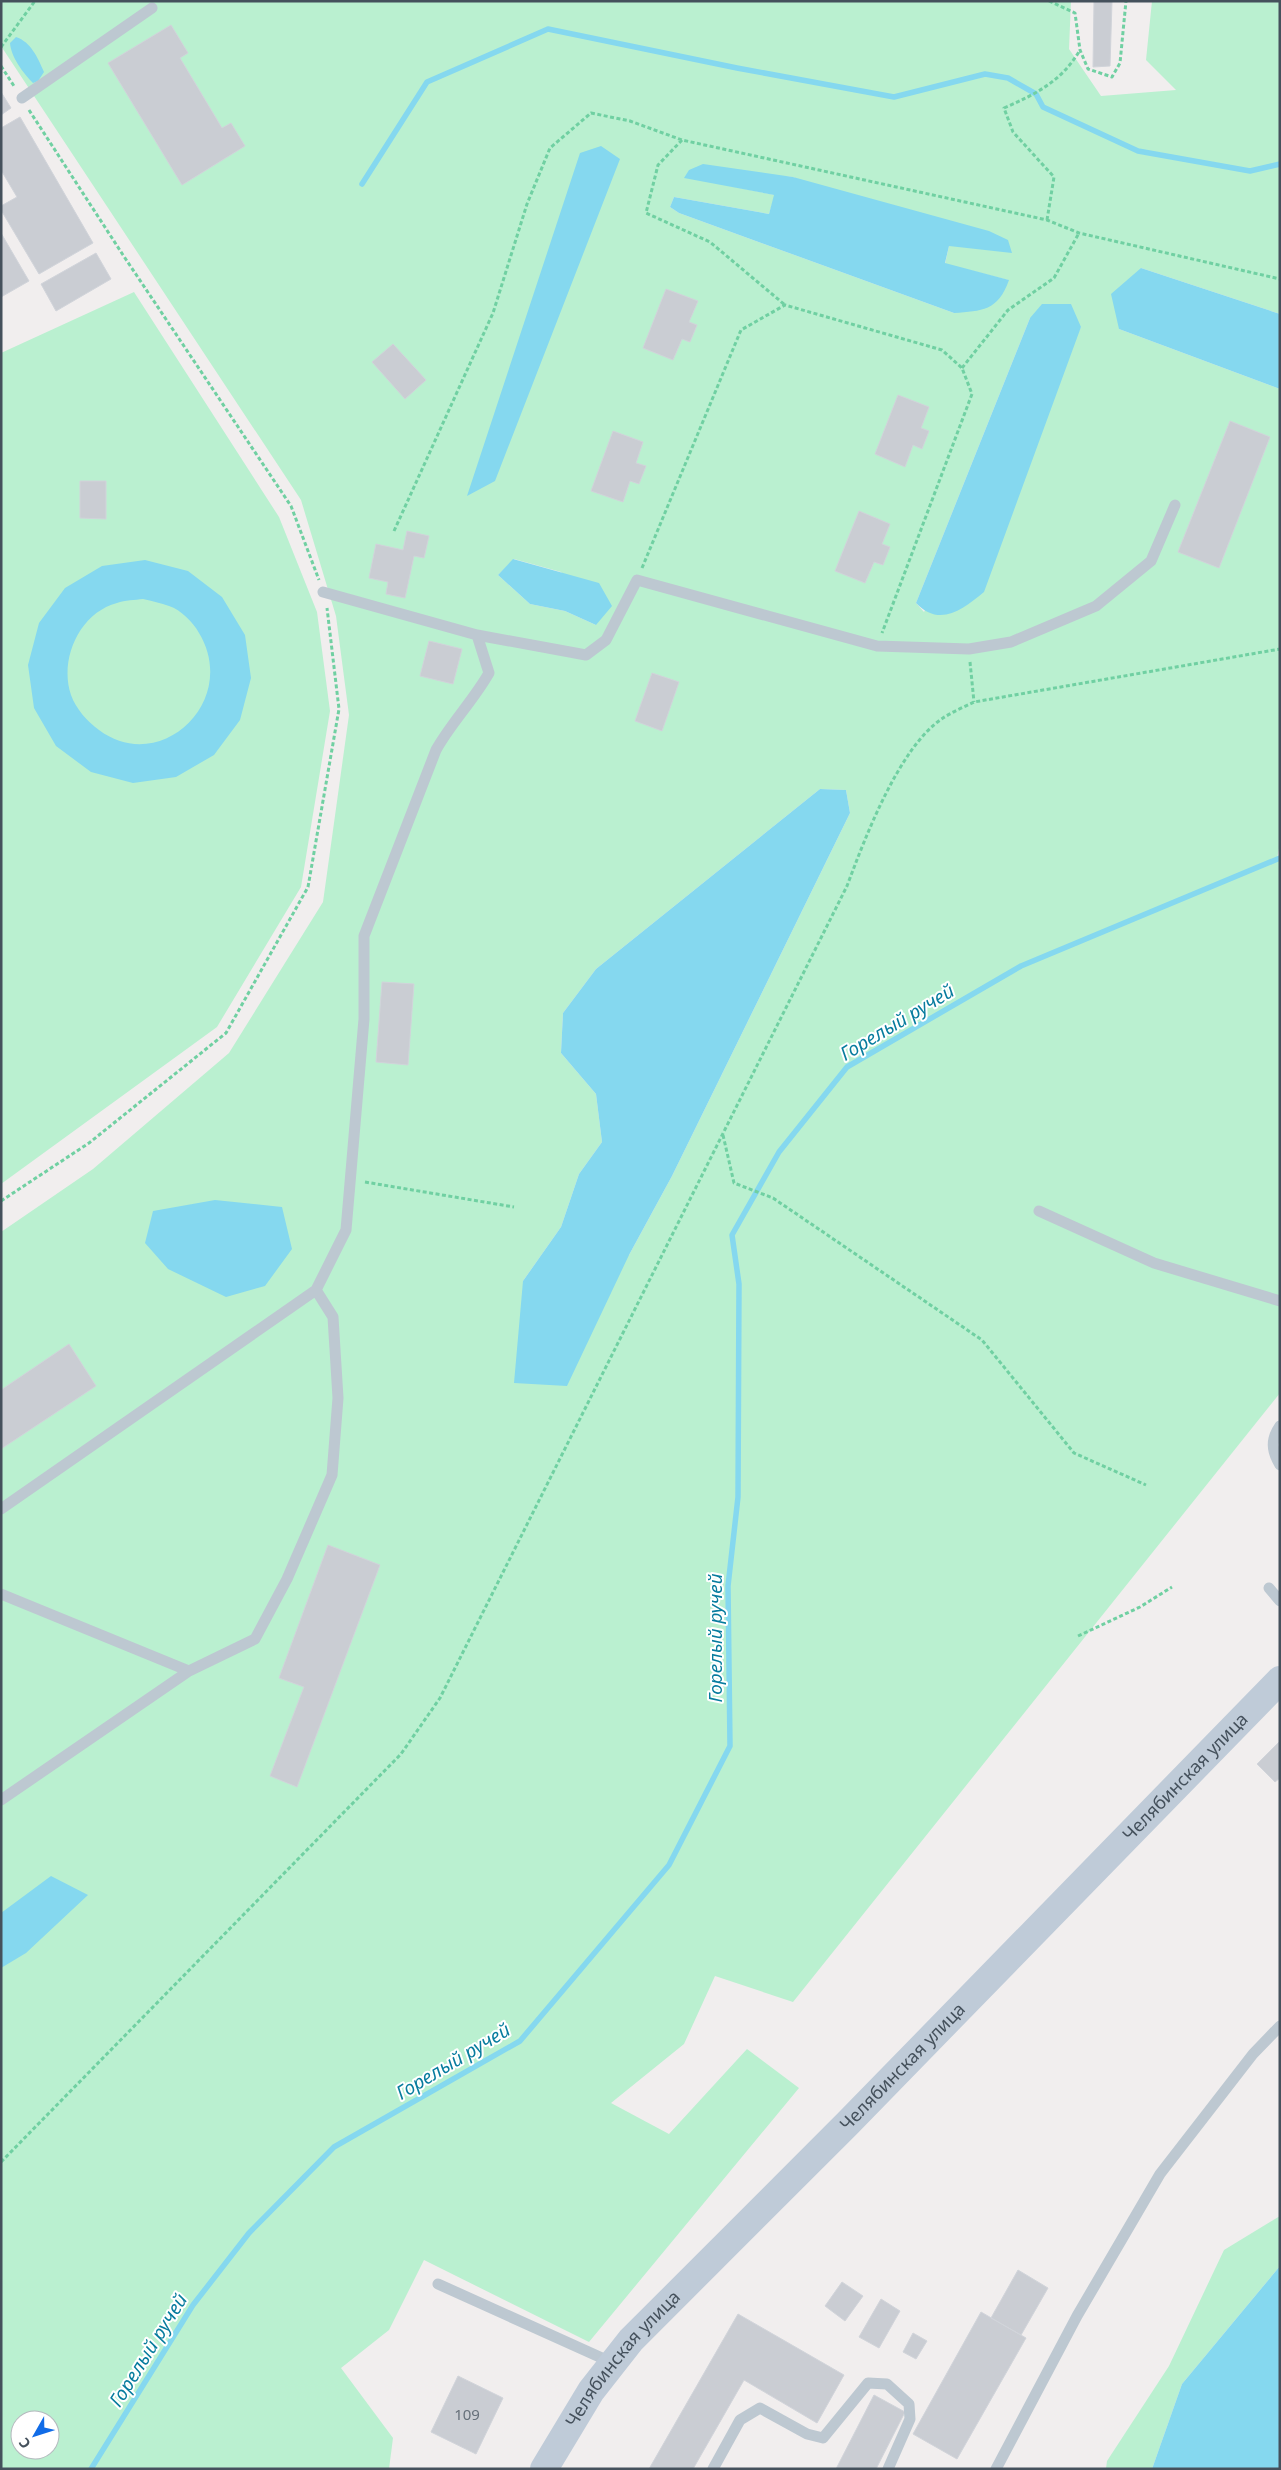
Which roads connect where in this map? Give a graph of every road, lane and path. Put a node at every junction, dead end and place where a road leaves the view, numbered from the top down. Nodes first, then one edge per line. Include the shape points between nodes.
1 (35, 1) edge
2 (1049, 1) edge
3 (1126, 1) edge
4 (152, 8) dead end
5 (1, 47) edge
6 (1080, 50) junction
7 (1, 66) edge
8 (22, 98) junction
9 (682, 140) junction
10 (1047, 220) junction
11 (1079, 232) junction
12 (1280, 279) edge
13 (785, 305) junction
14 (962, 368) junction
15 (1176, 505) dead end
16 (394, 531) dead end
17 (637, 580) junction
18 (323, 592) junction
19 (477, 635) junction
20 (877, 646) junction
21 (969, 649) junction
22 (1280, 649) edge
23 (974, 702) junction
24 (723, 1135) junction
25 (350, 1179) junction
26 (1, 1201) edge
27 (514, 1207) dead end
28 (1039, 1211) dead end
29 (316, 1290) junction
30 (1280, 1301) edge
31 (1280, 1426) edge
32 (1280, 1465) edge
33 (1146, 1485) dead end
34 (1, 1508) edge
35 (1172, 1587) dead end
36 (1269, 1588) dead end
37 (1, 1594) edge
38 (1280, 1601) edge
39 (1078, 1636) dead end
40 (190, 1671) junction
41 (1280, 1680) edge
42 (1, 1800) edge
43 (1280, 2026) edge
44 (1, 2162) edge
45 (438, 2284) dead end
46 (613, 2363) junction
47 (544, 2469) edge
48 (713, 2469) edge
49 (888, 2469) edge
50 (996, 2469) edge

1 - 5 path
2 - 6 path via 1075,13
3 - 6 path via 1120,64 1112,76 1088,69
4 - 8 lane
6 - 10 path via 1069,68 1036,94 1004,108 1013,132 1054,177
7 - 8 path
8 - 18 path via 123,256 291,506
9 - 10 path
9 - 13 path via 658,166 646,213 710,242
9 - 16 path via 630,121 591,113 550,148 527,204 493,313
10 - 11 path
11 - 12 path
11 - 14 path via 1054,278 1008,310
13 - 14 path via 942,350
13 - 17 path via 741,330
14 - 20 path via 972,394
15 - 21 lane via 1151,560 1096,606 1011,642
17 - 19 lane via 606,640 586,655
17 - 20 lane
18 - 19 lane
18 - 26 path via 330,624 339,709 308,887 226,1033 89,1144
19 - 25 lane via 489,673 475,698 450,725 436,750 364,936 364,1019
20 - 21 lane
21 - 23 path
22 - 23 path
23 - 24 path via 942,718 916,743 868,828 847,886
24 - 33 path via 734,1183 773,1198 982,1340 1074,1453
24 - 44 path via 445,1689 424,1722 401,1754
25 - 27 path
25 - 29 lane via 346,1230
28 - 30 lane via 1154,1263
29 - 34 lane
29 - 40 lane via 333,1317 338,1398 332,1475 287,1578 255,1639
31 - 32 lane via 1273,1437 1273,1450
35 - 39 path via 1140,1607
36 - 38 lane
37 - 40 lane
40 - 42 lane
41 - 46 street, Челябинская улица via 848,2124 630,2340
43 - 50 lane via 1253,2054 1160,2174 1077,2316
45 - 46 lane
46 - 47 street, Челябинская улица via 591,2391
48 - 49 lane via 740,2420 760,2408 807,2434 823,2438 868,2383 886,2384 909,2404 910,2418

